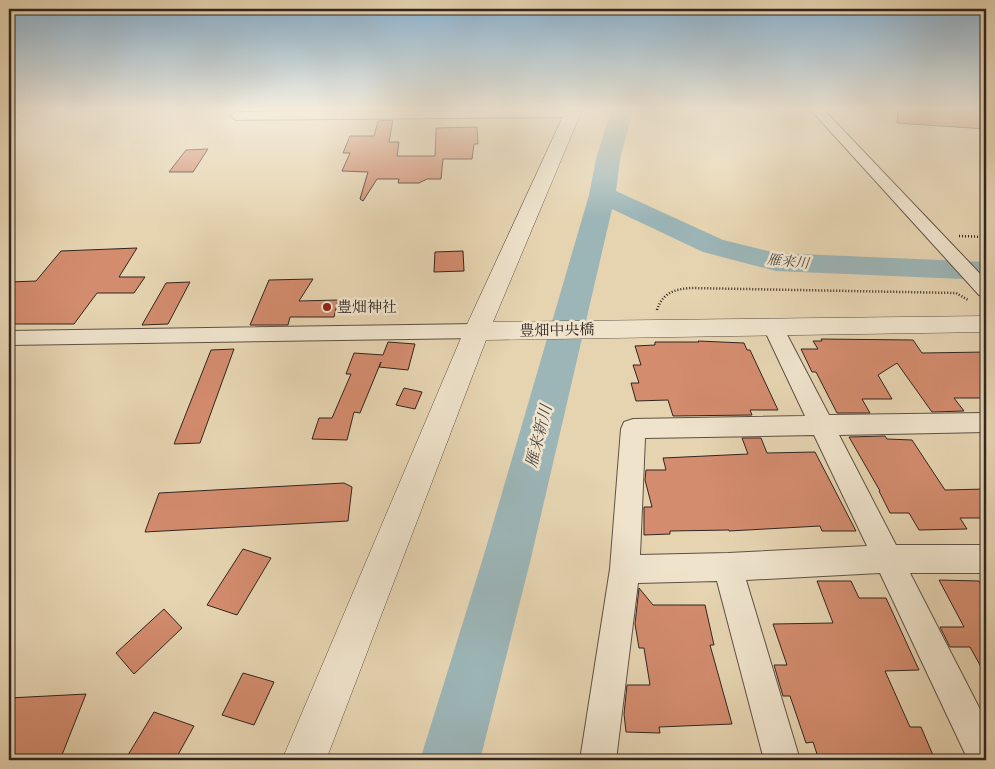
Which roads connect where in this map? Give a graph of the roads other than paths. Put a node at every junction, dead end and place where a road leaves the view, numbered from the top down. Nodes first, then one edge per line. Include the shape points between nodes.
1 (559, 146) edge
2 (854, 146) edge
3 (978, 291) edge
4 (986, 324) edge
5 (773, 327) junction
6 (477, 331) junction
7 (9, 338) edge
8 (986, 422) edge
9 (823, 426) junction
10 (889, 558) junction
11 (986, 559) edge
12 (728, 567) junction
13 (624, 569) junction
14 (986, 758) edge
15 (304, 760) edge
16 (598, 760) edge
17 (782, 760) edge

1 - 6 street
2 - 3 street via 950,241
4 - 5 street, 豊畑中央橋
5 - 6 street, 豊畑中央橋
5 - 9 street
6 - 7 street
6 - 15 street
8 - 9 street
9 - 10 street
9 - 13 street via 633,429
10 - 11 street
10 - 12 street
10 - 14 street
12 - 13 street
12 - 17 street
13 - 16 street

